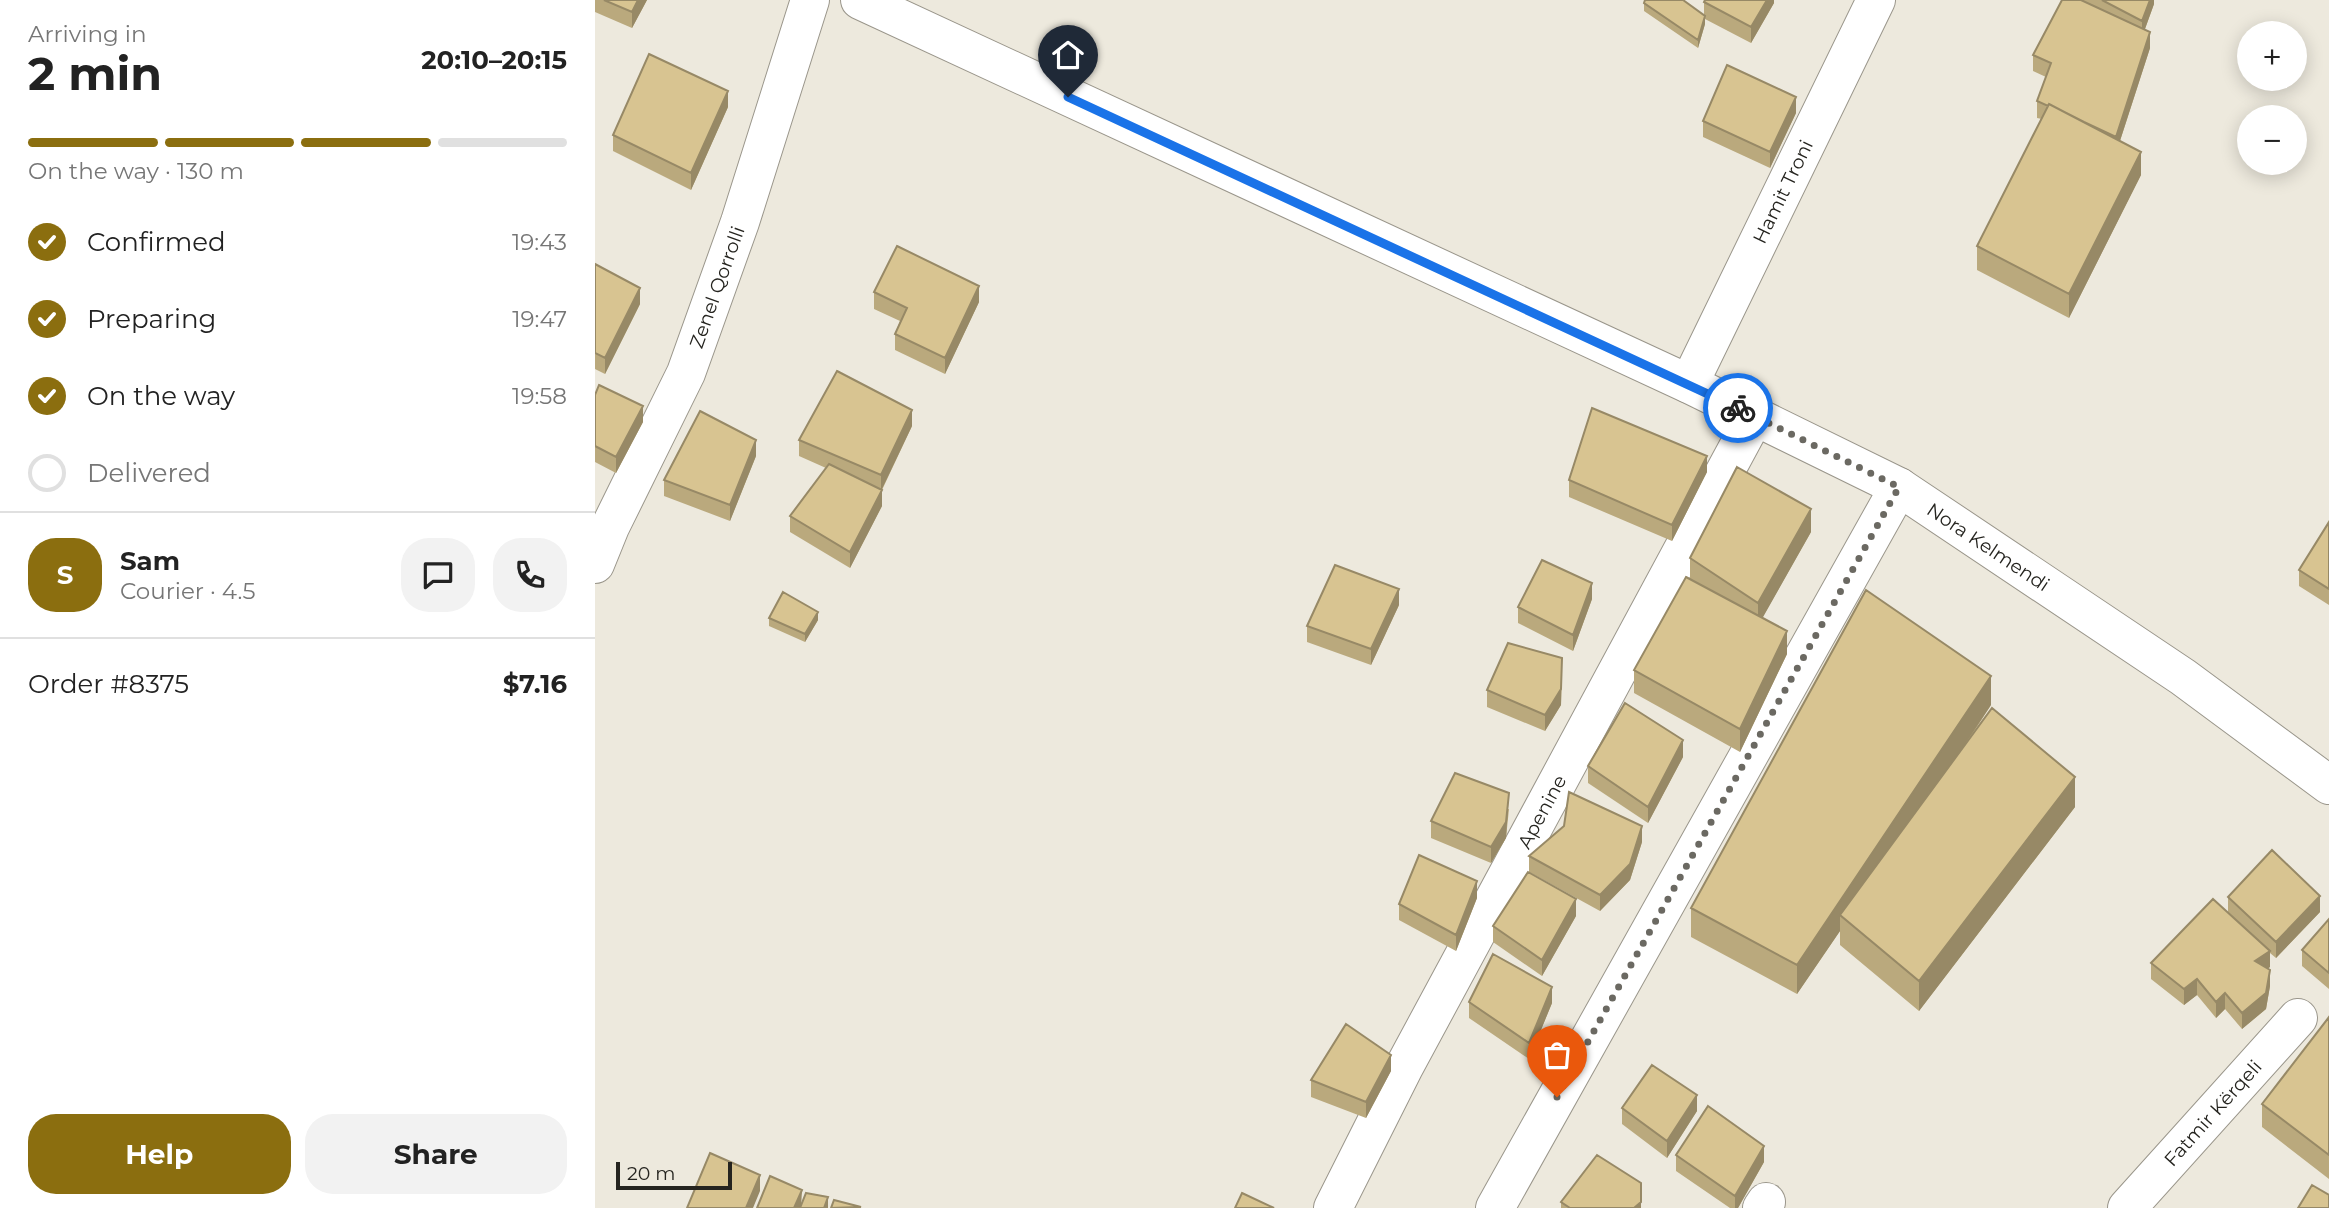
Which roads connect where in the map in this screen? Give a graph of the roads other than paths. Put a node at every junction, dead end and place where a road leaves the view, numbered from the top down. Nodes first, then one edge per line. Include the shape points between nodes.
1 (810, 0) edge
2 (860, 0) edge
3 (1876, 0) edge
4 (1689, 384) junction
5 (1755, 416) junction
6 (1899, 487) junction
7 (595, 564) edge
8 (2329, 785) edge
9 (2298, 1018) dead end
10 (1333, 1208) edge
11 (1495, 1208) edge
12 (2127, 1208) edge

1 - 7 street, Zenel Qorrolli via 740,222 686,373
2 - 4 street, Nora Kelmendi
3 - 4 street, Hamit Troni
4 - 5 street, Nora Kelmendi
5 - 6 street, Nora Kelmendi
5 - 10 street, Apenine via 1404,1067
6 - 8 street, Nora Kelmendi via 2183,677
6 - 11 street
9 - 12 street, Fatmir Kërqeli

